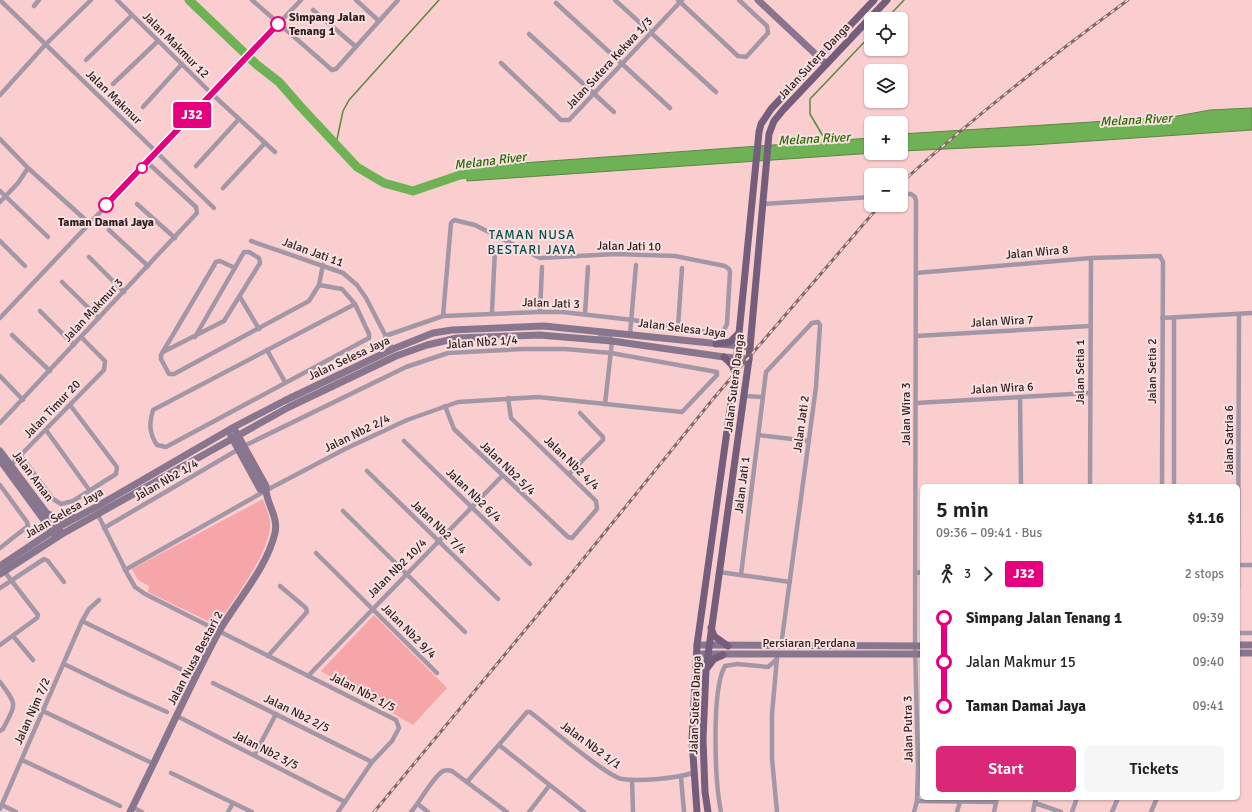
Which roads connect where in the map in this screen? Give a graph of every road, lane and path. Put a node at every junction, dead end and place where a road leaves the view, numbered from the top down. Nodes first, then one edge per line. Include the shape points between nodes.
1 (0, 0) edge
2 (39, 0) edge
3 (91, 0) edge
4 (117, 0) edge
5 (252, 0) edge
6 (301, 0) edge
7 (356, 0) edge
8 (398, 0) edge
9 (615, 0) edge
10 (739, 0) edge
11 (758, 0) edge
12 (874, 0) edge
13 (887, 0) edge
14 (680, 1) edge
15 (556, 3) dead end
16 (34, 6) dead end
17 (313, 10) dead end
18 (132, 15) junction
19 (379, 21) junction
20 (278, 24) junction
21 (529, 34) dead end
22 (650, 34) junction
23 (158, 41) junction
24 (45, 45) junction
25 (355, 46) junction
26 (820, 58) junction
27 (86, 60) dead end
28 (501, 63) dead end
29 (621, 63) junction
30 (182, 64) junction
31 (826, 64) junction
32 (113, 84) dead end
33 (1, 92) edge
34 (214, 92) junction
35 (716, 92) dead end
36 (594, 93) junction
37 (143, 107) dead end
38 (670, 108) dead end
39 (614, 112) dead end
40 (239, 119) junction
41 (0, 139) edge
42 (265, 143) junction
43 (156, 152) junction
44 (275, 152) dead end
45 (147, 162) junction
46 (196, 166) dead end
47 (28, 168) junction
48 (223, 188) dead end
49 (0, 191) edge
50 (908, 194) edge
51 (6, 196) junction
52 (864, 197) edge
53 (0, 202) edge
54 (137, 204) dead end
55 (763, 204) junction
56 (214, 208) dead end
57 (89, 223) junction
58 (109, 230) dead end
59 (48, 237) dead end
60 (175, 238) junction
61 (0, 241) edge
62 (251, 241) dead end
63 (495, 249) dead end
64 (1160, 256) joint
65 (89, 257) dead end
66 (1091, 258) junction
67 (323, 265) junction
68 (636, 265) dead end
69 (25, 266) dead end
70 (148, 266) junction
71 (542, 267) dead end
72 (588, 267) dead end
73 (235, 268) junction
74 (682, 268) dead end
75 (916, 273) junction
76 (62, 282) dead end
77 (319, 285) junction
78 (124, 292) junction
79 (240, 297) junction
80 (355, 304) junction
81 (40, 311) dead end
82 (492, 312) junction
83 (540, 312) junction
84 (1252, 313) edge
85 (585, 314) junction
86 (1239, 314) junction
87 (443, 316) junction
88 (0, 318) edge
89 (100, 318) junction
90 (1162, 318) junction
91 (1174, 318) junction
92 (633, 320) junction
93 (1090, 326) junction
94 (678, 327) junction
95 (259, 329) junction
96 (579, 329) junction
97 (630, 334) junction
98 (719, 334) joint
99 (738, 334) junction
100 (12, 335) dead end
101 (195, 336) junction
102 (385, 336) junction
103 (916, 336) junction
104 (82, 337) junction
105 (612, 341) junction
106 (716, 344) junction
107 (74, 345) junction
108 (737, 346) junction
109 (750, 347) junction
110 (267, 350) junction
111 (394, 352) junction
112 (162, 353) junction
113 (610, 353) junction
114 (724, 357) junction
115 (736, 358) junction
116 (749, 359) junction
117 (50, 371) junction
118 (735, 374) junction
119 (0, 376) edge
120 (285, 382) junction
121 (1090, 393) junction
122 (744, 396) junction
123 (762, 397) junction
124 (1020, 397) junction
125 (508, 398) junction
126 (23, 400) junction
127 (916, 403) junction
128 (606, 404) junction
129 (70, 405) junction
130 (445, 406) junction
131 (682, 412) joint
132 (580, 413) dead end
133 (0, 423) edge
134 (231, 429) junction
135 (46, 430) junction
136 (758, 435) junction
137 (236, 437) junction
138 (404, 441) dead end
139 (809, 441) junction
140 (241, 448) junction
141 (0, 451) edge
142 (21, 456) junction
143 (0, 460) edge
144 (11, 465) junction
145 (367, 471) dead end
146 (569, 474) junction
147 (502, 476) junction
148 (1021, 484) edge
149 (1090, 484) edge
150 (1162, 484) edge
151 (1174, 484) edge
152 (1238, 484) edge
153 (0, 485) edge
154 (90, 490) junction
155 (265, 491) junction
156 (473, 506) junction
157 (96, 507) junction
158 (343, 511) dead end
159 (98, 515) junction
160 (45, 517) junction
161 (104, 528) junction
162 (57, 533) junction
163 (568, 537) joint
164 (439, 540) junction
165 (0, 548) edge
166 (24, 549) junction
167 (316, 553) dead end
168 (530, 564) dead end
169 (1240, 565) edge
170 (1252, 565) edge
171 (1, 570) edge
172 (125, 570) junction
173 (719, 572) junction
174 (916, 572) junction
175 (920, 572) edge
176 (406, 573) junction
177 (741, 575) junction
178 (12, 580) junction
179 (64, 582) dead end
180 (790, 582) junction
181 (280, 586) dead end
182 (0, 588) edge
183 (498, 599) dead end
184 (99, 600) dead end
185 (372, 608) junction
186 (82, 621) junction
187 (711, 628) junction
188 (219, 632) junction
189 (465, 632) dead end
190 (1240, 633) edge
191 (1252, 633) edge
192 (13, 636) junction
193 (0, 645) edge
194 (697, 645) junction
195 (1240, 645) edge
196 (1252, 645) edge
197 (708, 646) junction
198 (728, 646) junction
199 (781, 646) junction
200 (919, 646) edge
201 (1240, 653) edge
202 (1252, 653) edge
203 (697, 654) junction
204 (919, 654) edge
205 (708, 655) junction
206 (723, 655) junction
207 (268, 656) junction
208 (777, 657) junction
209 (33, 660) dead end
210 (64, 664) junction
211 (768, 667) junction
212 (706, 669) junction
213 (437, 673) dead end
214 (308, 676) junction
215 (775, 676) junction
216 (197, 677) junction
217 (0, 682) edge
218 (213, 683) dead end
219 (43, 711) junction
220 (167, 712) dead end
221 (276, 714) junction
222 (177, 716) junction
223 (920, 725) edge
224 (1, 731) edge
225 (499, 745) junction
226 (255, 754) junction
227 (22, 760) junction
228 (372, 762) junction
229 (154, 764) junction
230 (920, 765) edge
231 (171, 773) dead end
232 (693, 773) junction
233 (681, 777) junction
234 (632, 780) junction
235 (467, 782) junction
236 (549, 786) junction
237 (997, 800) edge
238 (1076, 800) edge
239 (1117, 800) edge
240 (1155, 800) edge
241 (916, 801) junction
242 (1036, 801) edge
243 (345, 802) junction
244 (960, 802) junction
245 (233, 803) junction
246 (418, 804) junction
247 (120, 806) dead end
248 (1, 807) edge
249 (131, 810) edge
250 (16, 812) edge
251 (142, 812) edge
252 (228, 812) edge
253 (252, 812) edge
254 (338, 812) edge
255 (411, 812) edge
256 (428, 812) edge
257 (508, 812) edge
258 (530, 812) edge
259 (584, 812) edge
260 (633, 812) edge
261 (684, 812) edge
262 (697, 812) edge
263 (708, 812) edge
264 (721, 812) edge
265 (777, 812) edge
266 (914, 812) edge
267 (957, 812) edge
268 (994, 812) edge
269 (1033, 812) edge
270 (1061, 812) edge
271 (1072, 812) edge
272 (1112, 812) edge
273 (1151, 812) edge

1 - 24 street, Jalan Makmur
2 - 16 street
3 - 24 street
4 - 18 street, Jalan Makmur 12
5 - 20 street
6 - 20 street
7 - 19 street
8 - 19 street
9 - 22 street
10 - 14 street via 769,29 768,34 743,58
11 - 26 main road
12 - 26 main road, Jalan Sutera Danga
13 - 31 main road, Jalan Sutera Danga
14 - 22 street, Jalan Sutera Kekwa 1/3
15 - 29 street
17 - 25 street
18 - 23 street, Jalan Makmur 12
18 - 27 street
19 - 25 street
20 - 25 street via 332,70 336,69
20 - 34 street
21 - 36 street
22 - 29 street, Jalan Sutera Kekwa 1/3
22 - 35 street
23 - 30 street, Jalan Makmur 12
23 - 32 street
24 - 33 street
24 - 43 street, Jalan Makmur
26 - 31 main road
26 - 99 main road, Jalan Sutera Danga via 761,124
28 - 36 street, Jalan Sutera Kekwa 1/3 via 561,120 569,120
29 - 36 street, Jalan Sutera Kekwa 1/3
29 - 38 street
30 - 34 street, Jalan Makmur 12
30 - 37 street
31 - 55 main road, Jalan Sutera Danga via 774,120 769,141
34 - 40 street, Jalan Makmur 12
34 - 43 street
36 - 39 street
40 - 42 street, Jalan Makmur 12
40 - 46 street
41 - 47 street
42 - 44 street, Jalan Makmur 12
42 - 48 street
43 - 45 street
43 - 56 street, Jalan Makmur
45 - 57 street
45 - 60 street, Jalan Makmur 3 via 198,210
47 - 51 street
47 - 57 street
49 - 51 street
50 - 75 street, Jalan Wira 3 via 916,199
51 - 53 street
51 - 59 street
52 - 55 street
54 - 60 street
55 - 109 main road, Jalan Sutera Danga
57 - 88 street
58 - 70 street
60 - 70 street, Jalan Makmur 3
61 - 69 street
62 - 67 street, Jalan Jati 11
63 - 82 street
64 - 66 street, Jalan Wira 8
64 - 90 street, Jalan Setia 2 via 1163,262
65 - 78 street
66 - 75 street, Jalan Wira 8
66 - 93 street, Jalan Setia 1
67 - 77 street
67 - 102 street, Jalan Jati 11 via 343,273 357,285
68 - 92 street
70 - 78 street, Jalan Makmur 3
71 - 83 street
72 - 85 street
73 - 79 street via 246,251 260,260
73 - 101 street
73 - 112 street via 220,261 216,262
74 - 94 street
75 - 103 street, Jalan Wira 3
76 - 89 street
77 - 80 street via 342,289
77 - 95 street via 309,301
78 - 89 street, Jalan Makmur 3
79 - 95 street
79 - 101 street via 224,321
80 - 110 street
80 - 120 street via 369,338
81 - 107 street
82 - 83 street, Jalan Jati 3
82 - 87 street, Jalan Jati 3
83 - 85 street, Jalan Jati 3
84 - 86 street
85 - 92 street, Jalan Jati 3
86 - 91 street
86 - 152 street, Jalan Satria 6
87 - 98 street, Jalan Jati 10 via 451,223 454,220 476,225 540,258 616,254 674,256 729,269 727,324
87 - 102 street, Jalan Jati 3
89 - 104 street, Jalan Makmur 3
90 - 91 street
90 - 150 street, Jalan Setia 2
91 - 151 street
92 - 94 street, Jalan Jati 3
92 - 97 street
93 - 103 street, Jalan Wira 7
93 - 121 street, Jalan Setia 1
94 - 98 street, Jalan Jati 3
95 - 112 street via 172,375 161,359
96 - 97 main road, Jalan Selesa Jaya
96 - 105 street via 591,334 609,336
96 - 111 main road, Jalan Selesa Jaya via 514,326 452,330 433,333
97 - 106 main road, Jalan Selesa Jaya
99 - 106 main road via 730,342
99 - 108 main road, Jalan Sutera Danga
100 - 117 street
101 - 112 street
102 - 111 street, Jalan Jati 11
103 - 127 street, Jalan Wira 3
104 - 107 street, Jalan Makmur 3
104 - 129 street, Jalan Timur 20 via 105,361 106,366
105 - 111 main road, Jalan Selesa Jaya via 540,335 457,338
105 - 113 street
105 - 114 main road, Jalan Selesa Jaya
106 - 108 main road, Jalan Selesa Jaya
107 - 117 street, Jalan Makmur 3
108 - 109 main road, Jalan Selesa Jaya
108 - 115 main road, Jalan Sutera Danga
109 - 116 main road, Jalan Sutera Danga
110 - 120 street
110 - 120 street via 152,410 149,423 151,436 157,445 166,447
111 - 134 main road, Jalan Selesa Jaya via 284,401
111 - 137 main road, Jalan Selesa Jaya
113 - 128 street
113 - 131 street, Jalan Nb2 1/4 via 717,372
113 - 140 street, Jalan Nb2 1/4 via 523,349 448,353 406,367
114 - 115 main road, Jalan Selesa Jaya
114 - 118 main road via 732,365
115 - 116 main road, Jalan Selesa Jaya
115 - 118 main road, Jalan Sutera Danga
116 - 122 main road, Jalan Sutera Danga
117 - 126 street, Jalan Makmur 3
118 - 194 main road, Jalan Sutera Danga
119 - 126 street
121 - 124 street, Jalan Wira 6
121 - 149 street, Jalan Setia 1
122 - 123 street
122 - 173 main road, Jalan Sutera Danga
123 - 136 street, Jalan Jati 1
123 - 139 street, Jalan Jati 2 via 766,372 812,323 818,322 820,325 817,379
124 - 127 street, Jalan Wira 6
124 - 148 street
125 - 128 street, Jalan Nb2 2/4 via 538,397
125 - 130 street, Jalan Nb2 2/4 via 458,402
125 - 146 street, Jalan Nb2 4/4 via 510,418
126 - 133 street, Jalan Makmur 3
127 - 174 street, Jalan Wira 3
128 - 131 street, Jalan Nb2 2/4
129 - 135 street, Jalan Timur 20
129 - 154 street via 117,467 113,476
130 - 147 street, Jalan Nb2 5/4 via 454,429
130 - 155 street, Jalan Nb2 2/4 via 407,420
132 - 146 street via 604,437
134 - 137 main road, Jalan Nusa Bestari 2
134 - 157 main road, Jalan Selesa Jaya
135 - 142 street, Jalan Timur 20
135 - 154 street
136 - 139 street
136 - 177 street, Jalan Jati 1
137 - 140 main road, Jalan Nusa Bestari 2
137 - 159 main road, Jalan Selesa Jaya
138 - 156 street, Jalan Nb2 6/4
139 - 180 street, Jalan Jati 2
140 - 155 main road, Jalan Nusa Bestari 2 via 260,489
140 - 161 street, Jalan Nb2 1/4
141 - 144 main road, Jalan Aman
142 - 144 street, Jalan Timur 20
142 - 154 street via 57,503 69,503
143 - 160 main road, Jalan Aman
144 - 160 main road, Jalan Aman
145 - 164 street, Jalan Nb2 7/4
146 - 163 street, Jalan Nb2 4/4 via 596,501 597,508 573,537
147 - 156 street, Jalan Nb2 10/4
147 - 163 street, Jalan Nb2 5/4
153 - 165 street via 28,522 26,529
155 - 172 street, Jalan Nb2 2/4
155 - 188 main road, Jalan Nusa Bestari 2 via 275,520 272,543 261,566
156 - 164 street, Jalan Nb2 10/4
156 - 168 street, Jalan Nb2 6/4
157 - 160 main road via 68,518
157 - 162 main road, Jalan Selesa Jaya
158 - 176 street
159 - 161 street
159 - 162 main road, Jalan Selesa Jaya
160 - 162 main road
160 - 166 main road via 39,536
161 - 172 street
162 - 166 main road, Jalan Selesa Jaya
162 - 171 main road, Jalan Selesa Jaya
164 - 176 street, Jalan Nb2 10/4
164 - 183 street, Jalan Nb2 7/4
166 - 171 main road, Jalan Selesa Jaya
167 - 185 street, Jalan Nb2 9/4
169 - 170 street
171 - 178 street
172 - 188 street, Jalan Nb2 1/5 via 135,587
173 - 177 street
173 - 187 main road, Jalan Sutera Danga
174 - 175 street
174 - 200 street, Jalan Wira 3
176 - 185 street, Jalan Nb2 10/4
176 - 189 street
177 - 180 street
178 - 179 street via 44,559
178 - 182 street
178 - 192 street via 38,615
180 - 199 street, Jalan Jati 2
181 - 207 street via 306,608 307,612
184 - 186 street, Jalan Njm 7/2 via 89,609
185 - 213 street, Jalan Nb2 9/4
185 - 214 street, Jalan Nb2 10/4
186 - 210 street, Jalan Njm 7/2
186 - 216 street
187 - 197 main road, Jalan Sutera Danga
187 - 198 main road via 714,636
188 - 207 street, Jalan Nb2 1/5
188 - 216 main road, Jalan Nusa Bestari 2
190 - 191 street
192 - 193 street
192 - 209 street
194 - 197 main road, Persiaran Perdana
194 - 203 main road, Jalan Sutera Danga
195 - 196 main road
197 - 198 main road, Persiaran Perdana
197 - 205 main road, Jalan Sutera Danga
198 - 199 main road, Persiaran Perdana
199 - 200 main road, Persiaran Perdana
200 - 204 street, Jalan Putra 3
201 - 202 main road
203 - 205 main road, Persiaran Perdana
203 - 232 main road, Jalan Sutera Danga via 692,711
204 - 208 main road, Persiaran Perdana
204 - 223 street, Jalan Putra 3
205 - 206 main road, Persiaran Perdana
205 - 212 main road, Jalan Sutera Danga
206 - 208 main road, Persiaran Perdana
206 - 212 main road via 714,658
207 - 214 street, Jalan Nb2 1/5
208 - 211 street
208 - 215 street
210 - 219 street, Jalan Njm 7/2
210 - 220 street
211 - 215 street
211 - 264 street via 737,664 725,666 720,675 715,732
212 - 263 main road, Jalan Sutera Danga via 703,739
214 - 228 street, Jalan Nb2 1/5 via 396,720 399,728 392,741
215 - 265 street via 772,759
216 - 222 main road, Jalan Nusa Bestari 2
217 - 224 street via 14,703
218 - 221 street, Jalan Nb2 2/5
219 - 227 street, Jalan Njm 7/2
219 - 229 street
221 - 226 street
221 - 228 street, Jalan Nb2 2/5
222 - 226 street, Jalan Nb2 3/5
222 - 229 main road, Jalan Nusa Bestari 2
223 - 230 street, Jalan Putra 3
225 - 234 street, Jalan Nb2 1/1 via 525,714 530,712 603,768 621,779
225 - 235 street
225 - 236 street
226 - 243 street, Jalan Nb2 3/5
227 - 247 street
227 - 248 street, Jalan Njm 7/2
228 - 243 street, Jalan Nb2 1/5
229 - 249 main road, Jalan Nusa Bestari 2
230 - 241 street, Jalan Putra 3
231 - 245 street
232 - 233 street, Jalan Nb2 1/1
232 - 262 main road, Jalan Sutera Danga
233 - 234 street, Jalan Nb2 1/1
233 - 261 street
234 - 260 street
235 - 246 street via 452,771 442,772
235 - 257 street
236 - 258 street
236 - 259 street
237 - 244 street
237 - 268 street
238 - 271 street
239 - 272 street
240 - 273 street
241 - 244 street
241 - 266 street, Jalan Putra 3
242 - 269 street
242 - 270 street
243 - 254 street, Jalan Nb2 1/5
244 - 267 street
245 - 252 street
245 - 253 street
246 - 255 street
246 - 256 street
248 - 250 street
249 - 251 street

